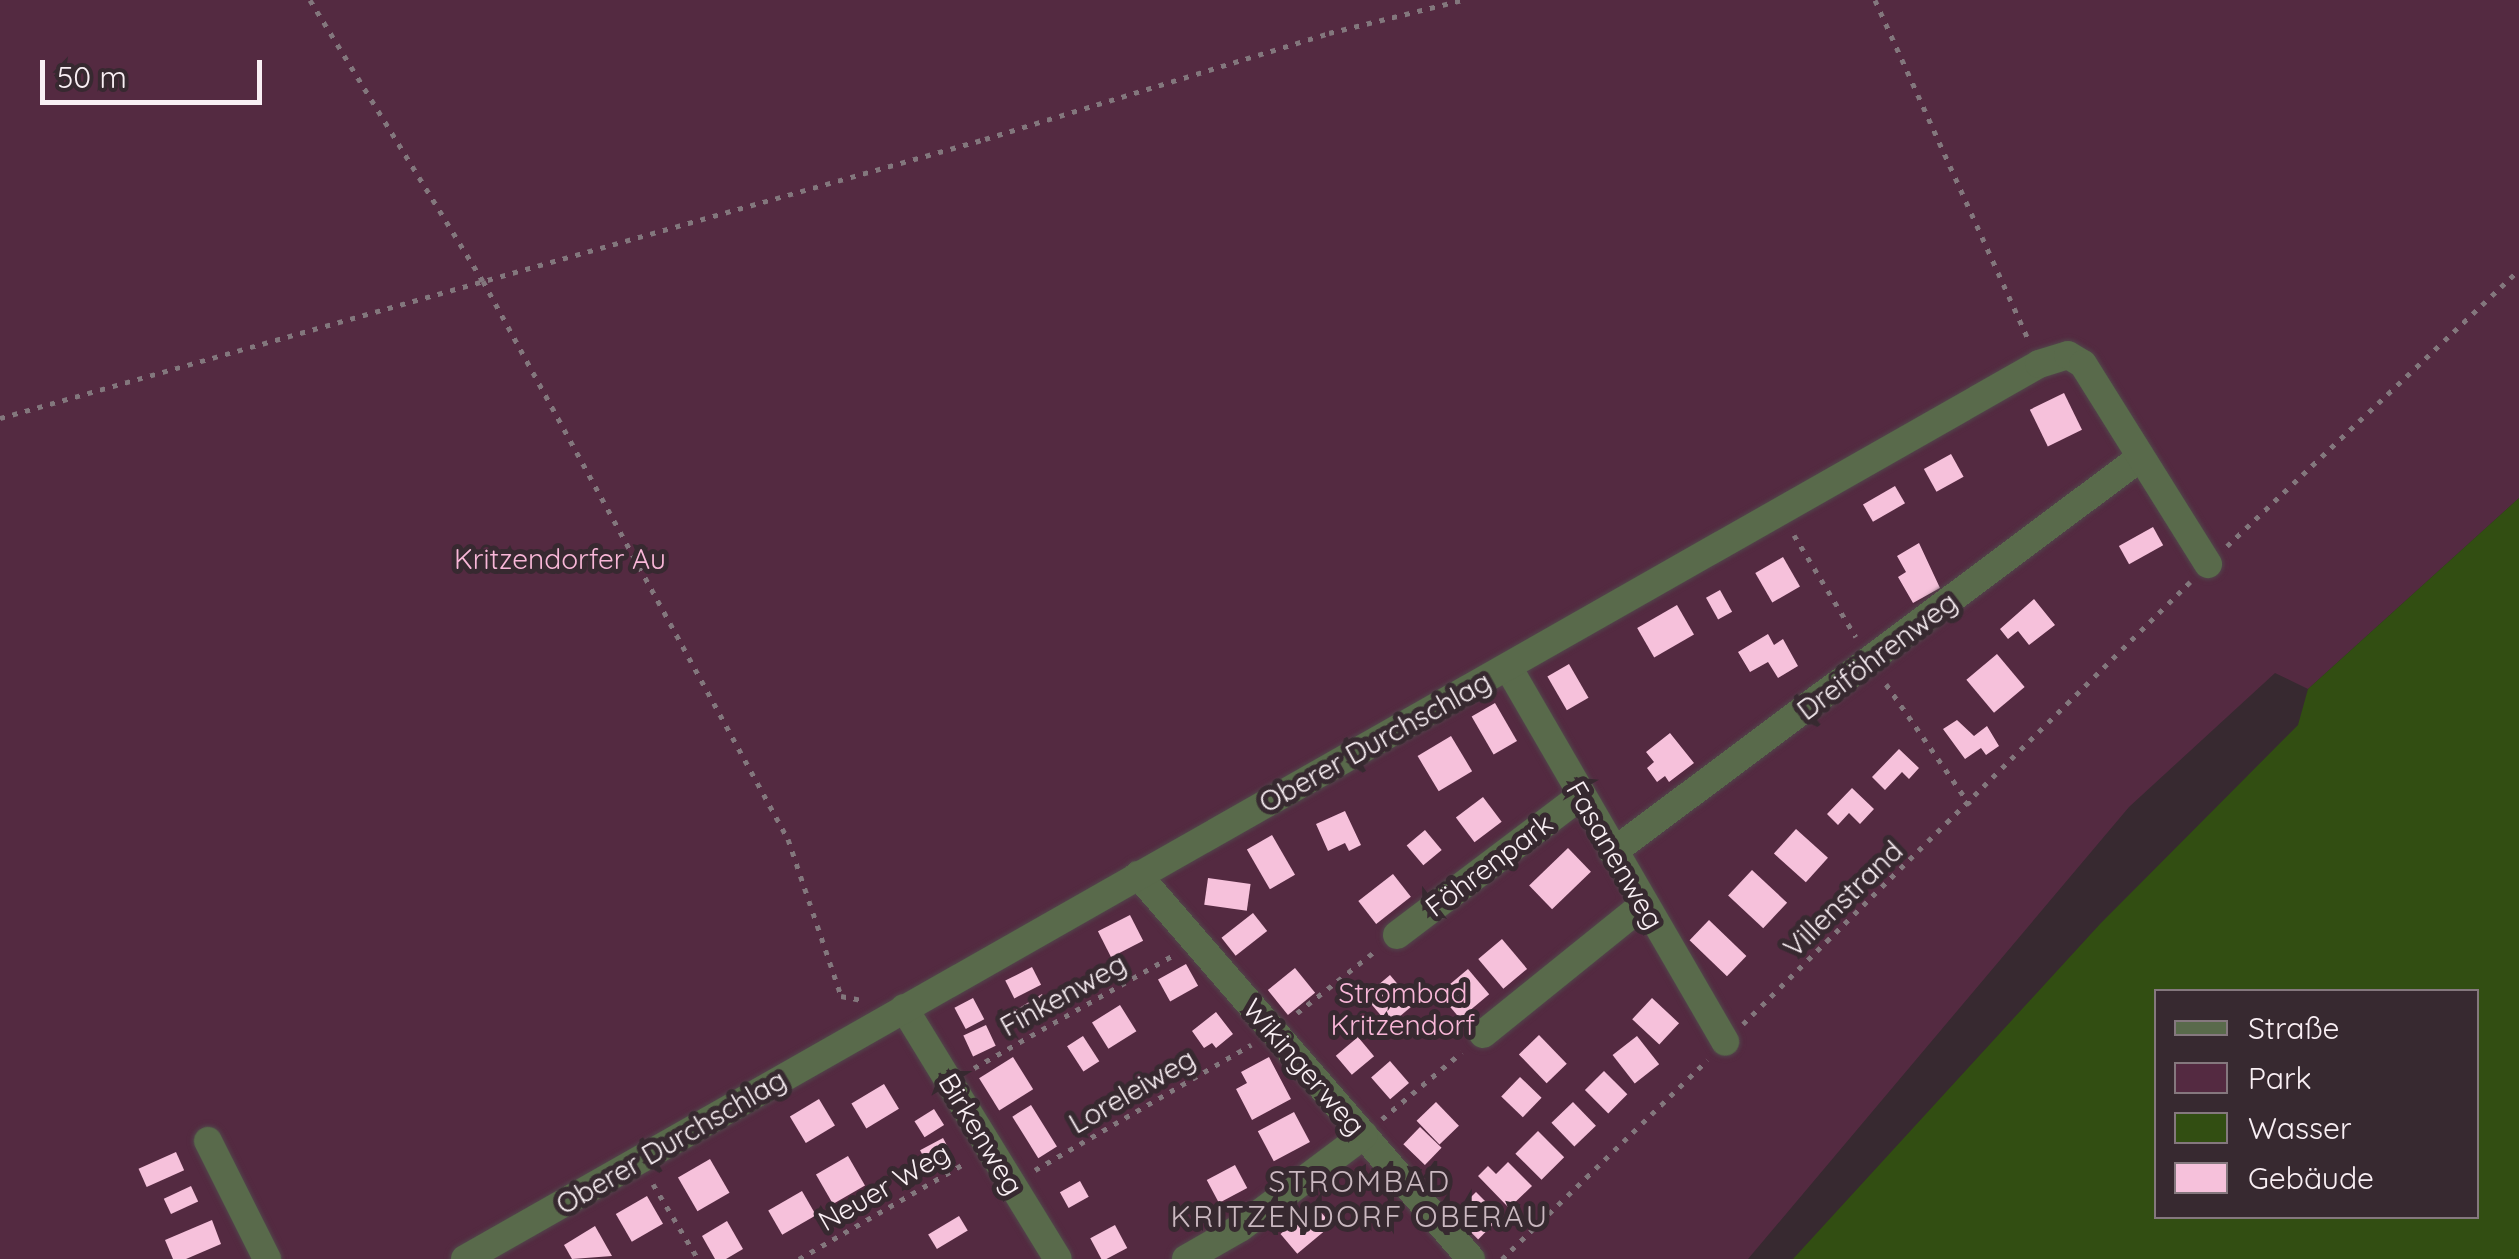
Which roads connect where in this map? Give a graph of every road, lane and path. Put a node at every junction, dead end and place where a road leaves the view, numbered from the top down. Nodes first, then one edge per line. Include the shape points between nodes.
1 (310, 0) edge
2 (1462, 0) edge
3 (1875, 0) edge
4 (2519, 270) edge
5 (483, 281) junction
6 (2039, 364) junction
7 (0, 418) edge
8 (2141, 458) junction
9 (2208, 564) junction
10 (1508, 667) junction
11 (1581, 796) junction
12 (1613, 852) junction
13 (1138, 876) junction
14 (1643, 904) junction
15 (1397, 934) joint
16 (1196, 943) junction
17 (904, 1008) junction
18 (1273, 1032) junction
19 (1483, 1034) joint
20 (1725, 1042) junction
21 (950, 1082) junction
22 (1364, 1135) junction
23 (208, 1141) dead end
24 (989, 1149) junction
25 (639, 1160) junction
26 (1011, 1184) junction
27 (266, 1259) edge
28 (466, 1259) edge
29 (698, 1259) edge
30 (798, 1259) edge
31 (1058, 1259) edge
32 (1186, 1259) edge
33 (1471, 1259) edge
34 (1502, 1259) edge

1 - 5 path
2 - 5 path
3 - 6 path
4 - 9 path, Villenstrand
5 - 7 path
5 - 17 path via 788,839 841,996
6 - 8 street via 2068,355 2083,364
6 - 10 street, Oberer Durchschlag
8 - 9 street
8 - 12 street, Dreiföhrenweg
9 - 20 path, Villenstrand
10 - 11 street, Fasanenweg
10 - 13 street, Oberer Durchschlag
11 - 12 street, Fasanenweg
11 - 15 street, Föhrenpark
12 - 14 street, Fasanenweg
13 - 16 street, Wikingerweg
13 - 17 street, Oberer Durchschlag
14 - 19 street
14 - 20 street, Fasanenweg
15 - 18 path
16 - 18 street, Wikingerweg
16 - 21 path, Finkenweg
17 - 21 street, Birkenweg
17 - 25 street, Oberer Durchschlag
18 - 22 street, Wikingerweg
18 - 26 path, Loreleiweg
19 - 22 path
20 - 34 path, Villenstrand
21 - 24 street, Birkenweg
22 - 32 street via 1240,1228
22 - 33 street, Wikingerweg
23 - 27 street
24 - 26 street, Birkenweg
24 - 30 path, Neuer Weg
25 - 28 street, Oberer Durchschlag
25 - 29 path
26 - 31 street, Birkenweg

